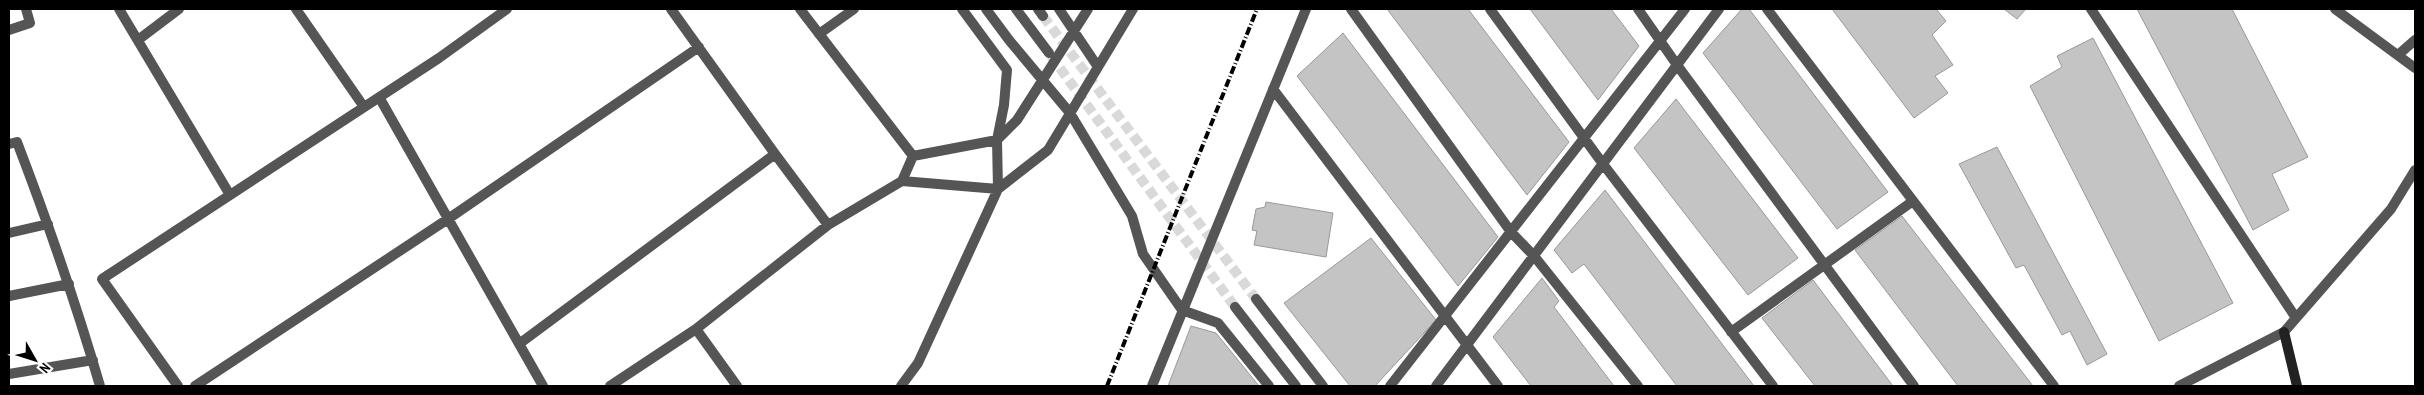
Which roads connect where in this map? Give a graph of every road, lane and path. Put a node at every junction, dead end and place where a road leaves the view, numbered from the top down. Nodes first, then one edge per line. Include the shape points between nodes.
1 (26, 9) edge
2 (119, 9) edge
3 (179, 9) edge
4 (296, 9) edge
5 (507, 9) edge
6 (671, 9) edge
7 (800, 9) edge
8 (854, 9) edge
9 (962, 9) edge
10 (986, 9) edge
11 (1016, 9) edge
12 (1059, 9) edge
13 (1088, 9) edge
14 (1133, 9) edge
15 (1306, 9) edge
16 (1351, 9) edge
17 (1490, 9) edge
18 (1638, 9) edge
19 (1685, 9) edge
20 (1719, 9) edge
21 (1767, 9) edge
22 (2091, 9) edge
23 (2335, 9) edge
24 (9, 30) edge
25 (1074, 31) junction
26 (819, 34) junction
27 (138, 40) junction
28 (1661, 40) junction
29 (2415, 40) edge
30 (699, 47) junction
31 (1049, 53) tunnel mouth
32 (2398, 55) junction
33 (1677, 65) junction
34 (1098, 67) junction
35 (2415, 68) edge
36 (1042, 81) junction
37 (1273, 89) junction
38 (379, 98) junction
39 (364, 107) junction
40 (1070, 113) junction
41 (1585, 137) junction
42 (997, 140) junction
43 (9, 144) edge
44 (775, 154) junction
45 (913, 156) junction
46 (1603, 164) junction
47 (2415, 170) edge
48 (902, 181) junction
49 (998, 189) junction
50 (230, 195) junction
51 (1913, 201) junction
52 (448, 219) junction
53 (48, 224) junction
54 (828, 225) junction
55 (1511, 232) junction
56 (9, 233) edge
57 (1534, 256) junction
58 (1824, 265) junction
59 (69, 284) junction
60 (9, 296) edge
61 (1256, 299) tunnel mouth
62 (1235, 307) tunnel mouth
63 (1182, 310) junction
64 (1446, 316) junction
65 (2296, 318) junction
66 (696, 330) junction
67 (1731, 332) junction
68 (2284, 332) junction
69 (519, 344) junction
70 (1466, 346) junction
71 (93, 360) junction
72 (9, 374) edge
73 (100, 386) edge
74 (178, 386) edge
75 (195, 386) edge
76 (543, 386) edge
77 (610, 386) edge
78 (737, 386) edge
79 (901, 386) edge
80 (1152, 386) edge
81 (1269, 386) edge
82 (1296, 386) edge
83 (1323, 386) edge
84 (1390, 386) edge
85 (1436, 386) edge
86 (1498, 386) edge
87 (1638, 386) edge
88 (1773, 386) edge
89 (1914, 386) edge
90 (2054, 386) edge
91 (2179, 386) edge
92 (2297, 386) edge

1 - 24 street via 30,23
2 - 27 street
3 - 27 street
4 - 39 street
5 - 38 street
6 - 30 street
7 - 26 street
8 - 26 street
9 - 42 street via 1007,70
10 - 36 street
11 - 31 street
12 - 25 street
13 - 25 street
14 - 34 street
15 - 37 street
16 - 55 street
17 - 41 street
18 - 28 street
19 - 28 street
20 - 33 street
21 - 51 street
22 - 65 street
23 - 32 street
25 - 34 street
25 - 36 street
26 - 45 street
27 - 50 street
28 - 33 street
28 - 41 street
29 - 32 street
30 - 44 street
30 - 52 street
32 - 35 street
33 - 46 street
33 - 58 street
34 - 40 street
36 - 40 street
36 - 42 street via 1017,120
37 - 63 street
37 - 64 street
38 - 39 street
38 - 52 street
39 - 50 street
40 - 49 street via 1048,150
40 - 63 street via 1132,216 1143,254
41 - 46 street
41 - 55 street
42 - 45 street
42 - 49 street
43 - 53 street via 17,142
44 - 54 street
44 - 69 street
45 - 48 street
46 - 57 street
46 - 67 street
47 - 65 street via 2391,209
48 - 49 street
48 - 54 street
49 - 79 street via 918,363
50 - 74 street via 102,279
51 - 58 street
51 - 90 street
52 - 69 street
52 - 75 street
53 - 56 street
53 - 59 street
54 - 66 street
55 - 57 street
55 - 64 street
57 - 70 street
57 - 87 street
58 - 67 street
58 - 89 street
59 - 60 street
59 - 71 street
61 - 83 street
62 - 82 street
63 - 80 street
63 - 81 street via 1218,323
64 - 70 street
64 - 84 street
65 - 68 street
66 - 77 street
66 - 78 street
67 - 88 street
68 - 91 street
68 - 92 main road
69 - 76 street
70 - 85 street
70 - 86 street
71 - 72 street
71 - 73 street

